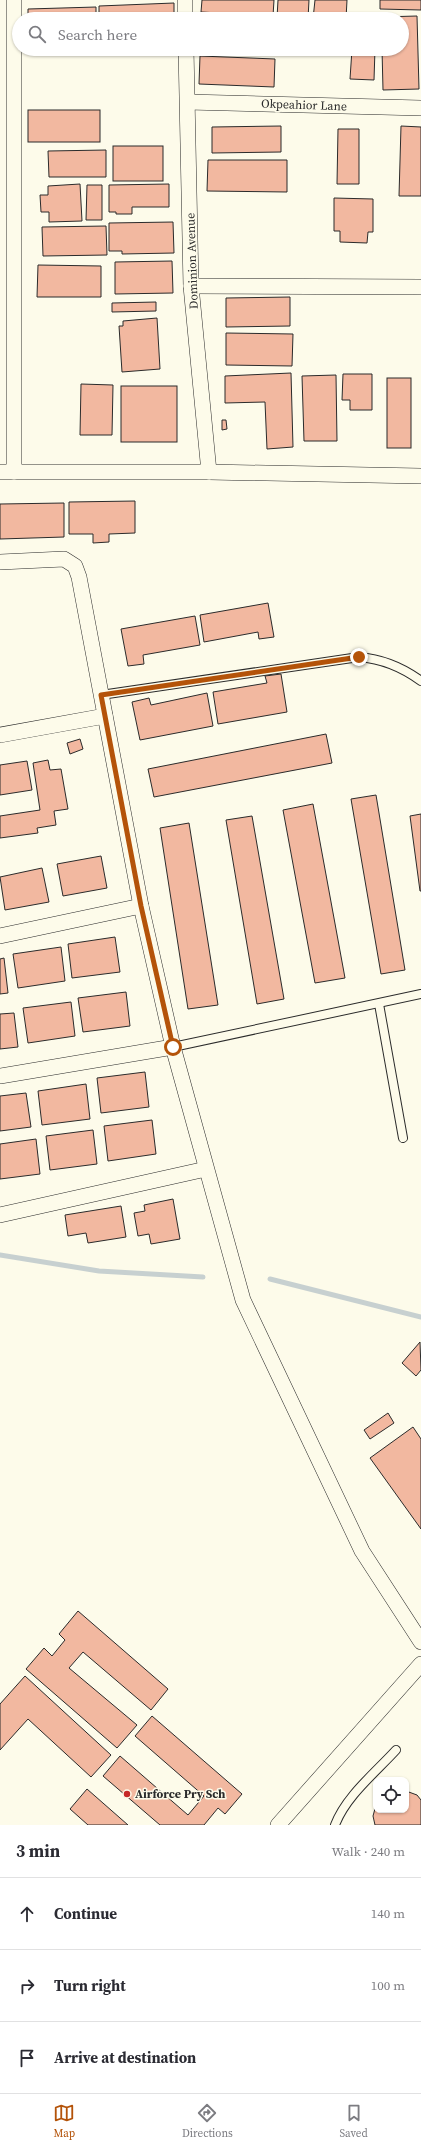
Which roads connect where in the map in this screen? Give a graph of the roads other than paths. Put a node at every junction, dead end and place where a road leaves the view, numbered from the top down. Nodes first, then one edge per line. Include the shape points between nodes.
1 (14, 0) edge
2 (185, 0) edge
3 (14, 12) edge
4 (185, 12) edge
5 (13, 56) edge
6 (186, 56) edge
7 (188, 102) junction
8 (421, 108) edge
9 (191, 286) junction
10 (421, 287) edge
11 (7, 472) edge
12 (209, 472) junction
13 (421, 476) edge
14 (0, 562) edge
15 (421, 681) edge
16 (101, 695) junction
17 (105, 716) junction
18 (0, 735) edge
19 (141, 906) junction
20 (0, 936) edge
21 (421, 994) edge
22 (379, 1004) junction
23 (173, 1047) junction
24 (0, 1076) edge
25 (403, 1138) dead end
26 (206, 1169) junction
27 (0, 1215) edge
28 (421, 1642) edge
29 (421, 1664) edge
30 (396, 1750) dead end
31 (278, 1825) edge
32 (335, 1825) edge

1 - 3 street
2 - 4 street
5 - 11 street
6 - 7 street, Dominion Avenue
7 - 8 street, Okpeahior Lane
7 - 9 street, Dominion Avenue
9 - 10 street
9 - 12 street, Dominion Avenue
11 - 12 street
12 - 13 street
14 - 16 street via 64,559 75,566
15 - 16 lane via 391,664 375,658 359,657
16 - 17 street
17 - 18 street
17 - 19 street
19 - 20 street
19 - 23 street
21 - 22 lane
22 - 23 lane
22 - 25 lane
23 - 24 street
23 - 26 street
26 - 27 street
26 - 28 street via 243,1300 362,1551
29 - 31 street
30 - 32 lane via 356,1793

